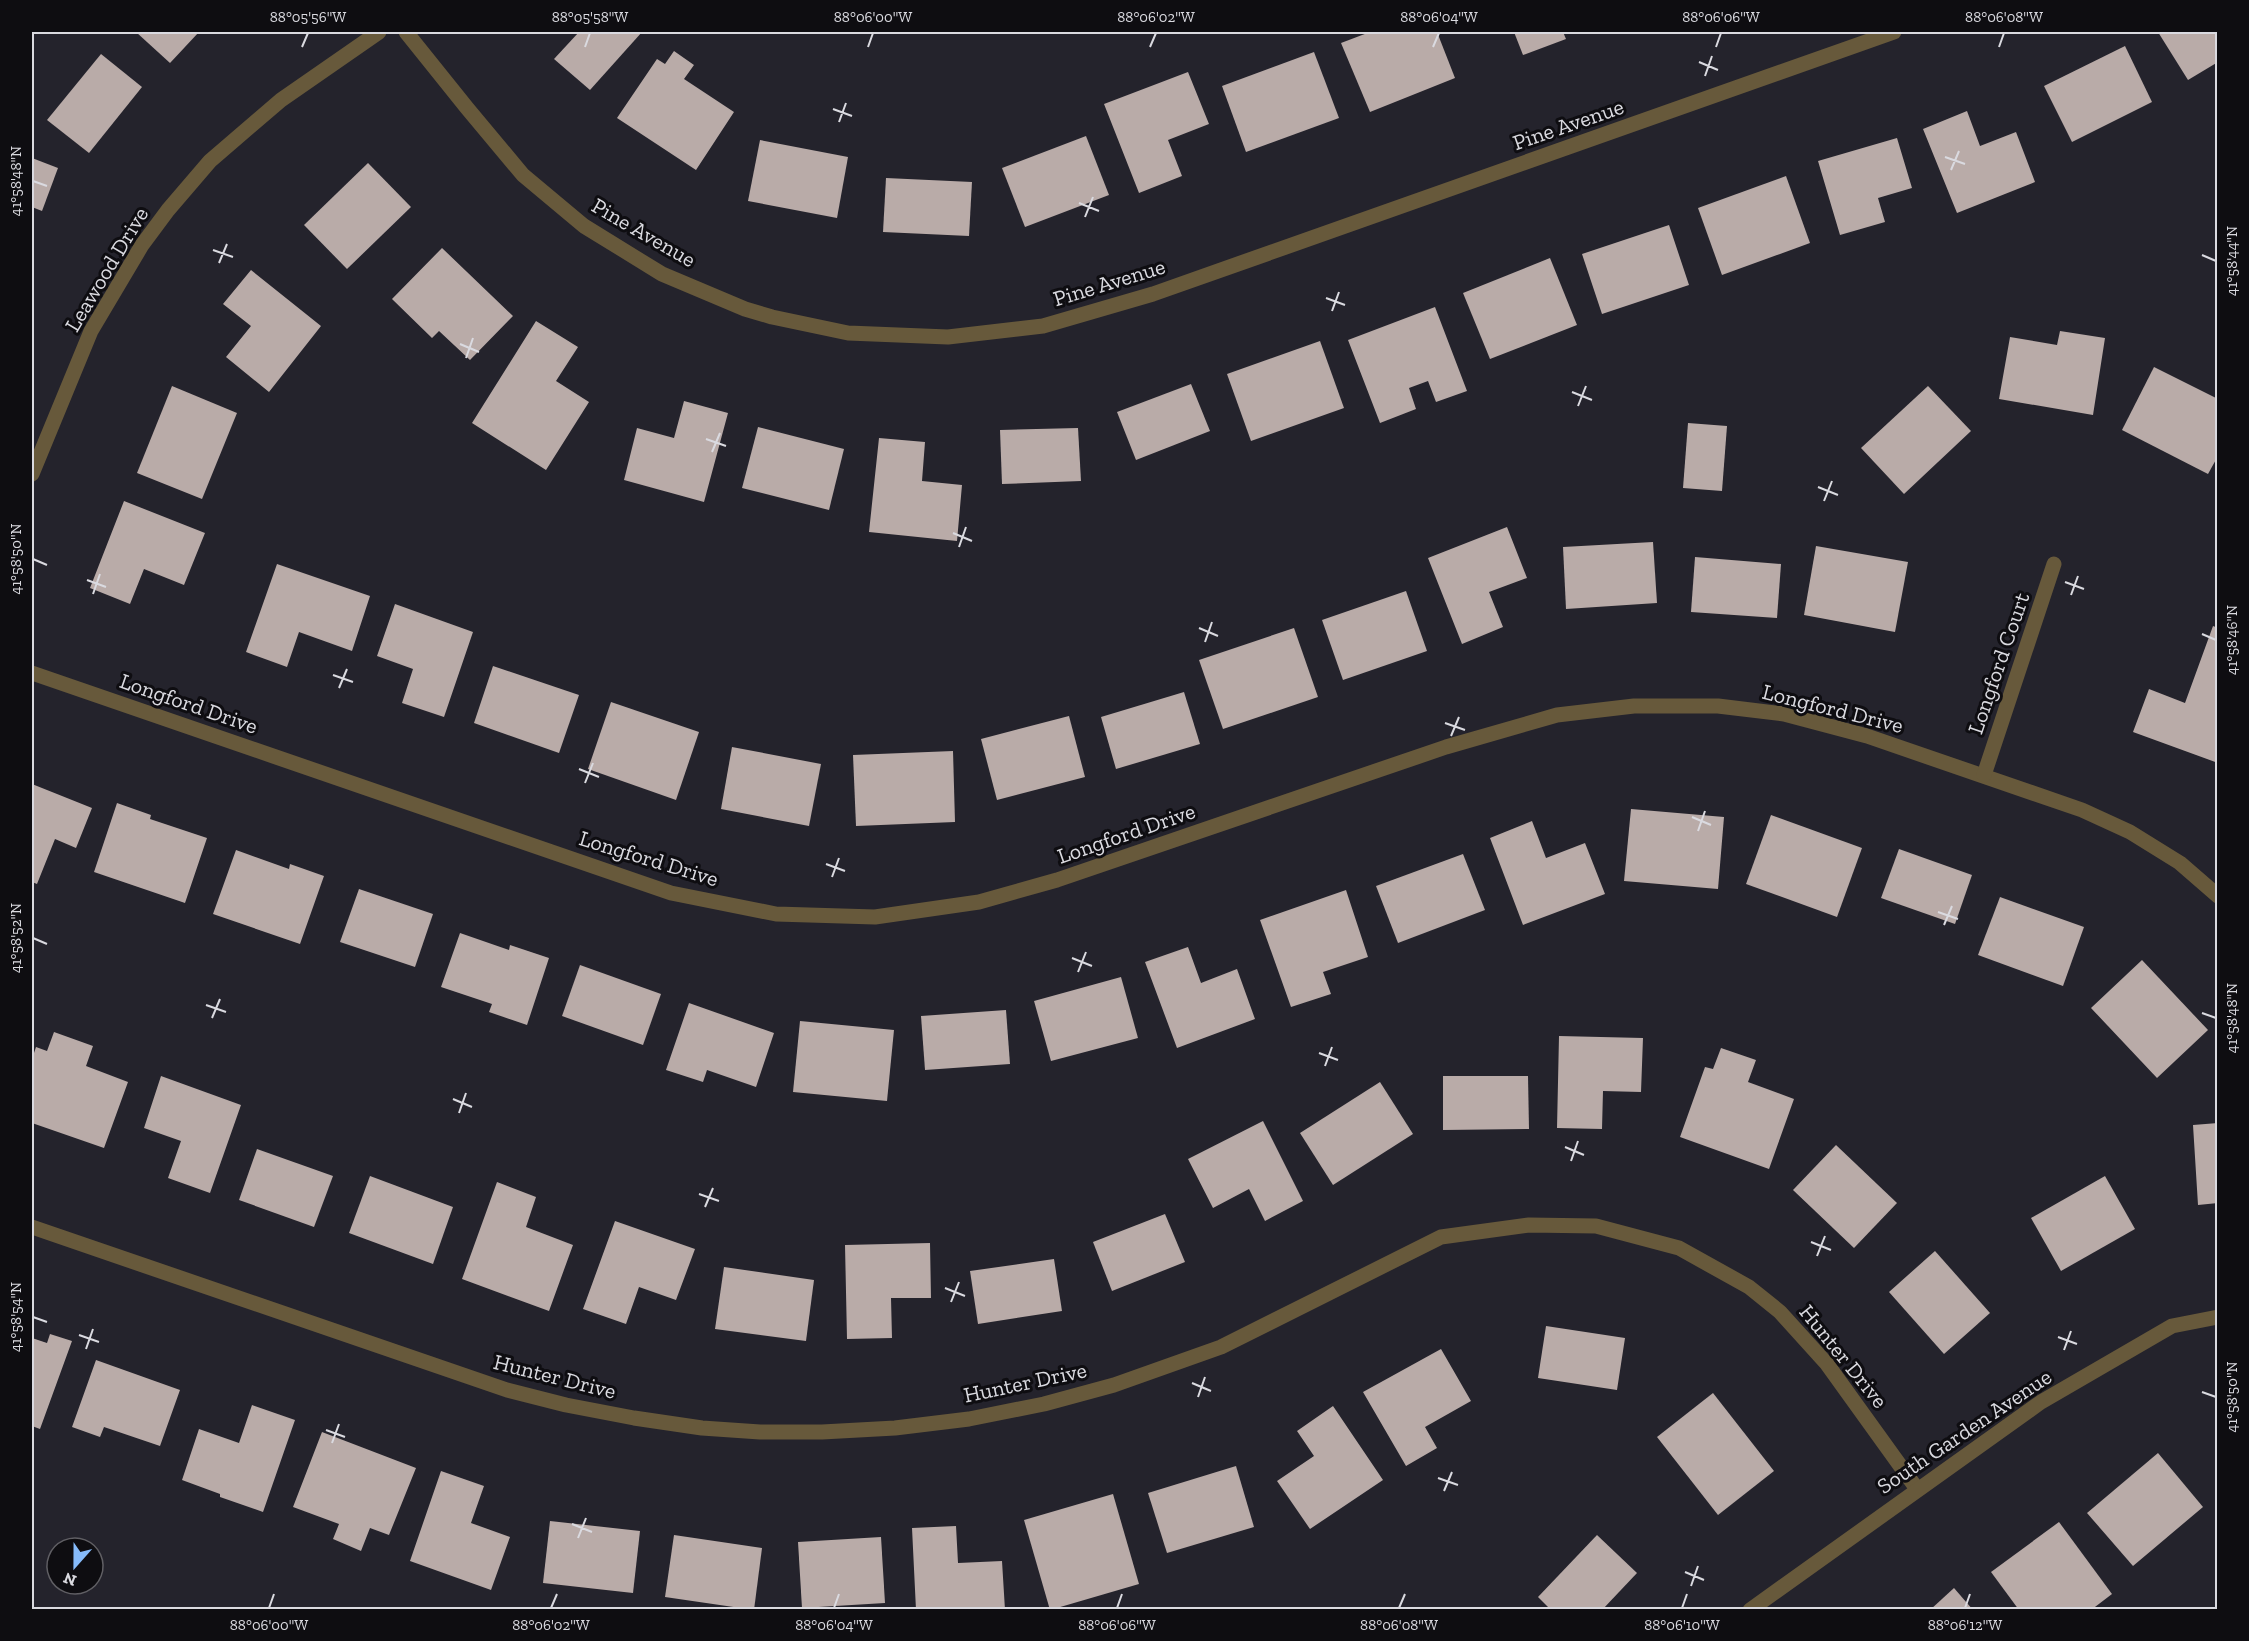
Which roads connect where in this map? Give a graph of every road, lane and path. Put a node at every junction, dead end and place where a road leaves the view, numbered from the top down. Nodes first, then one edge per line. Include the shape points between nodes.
1 (379, 32) edge
2 (406, 32) edge
3 (1894, 32) edge
4 (32, 474) edge
5 (2054, 564) dead end
6 (32, 673) edge
7 (1984, 775) junction
8 (2217, 896) edge
9 (32, 1227) edge
10 (2217, 1317) edge
11 (1917, 1489) junction
12 (1750, 1610) edge

1 - 4 street, Leawood Drive via 281,100 210,161 168,210 142,245 91,331
2 - 3 street, Pine Avenue via 524,175 584,226 662,274 746,309 783,319 848,333 948,338 1043,326 1153,294
5 - 7 street, Longford Court
6 - 7 street, Longford Drive via 671,892 776,914 875,917 979,902 1057,880 1446,747 1557,715 1634,706 1718,706 1785,714
7 - 8 street, Longford Drive via 2082,810 2130,832 2180,863
9 - 11 street, Hunter Drive via 507,1390 657,1422 760,1432 822,1432 938,1423 1044,1404 1114,1385 1221,1347 1441,1237 1529,1225 1596,1226 1679,1248 1749,1287 1780,1312 1827,1364
10 - 11 street, South Garden Avenue via 2172,1326 2041,1402
11 - 12 street, South Garden Avenue

